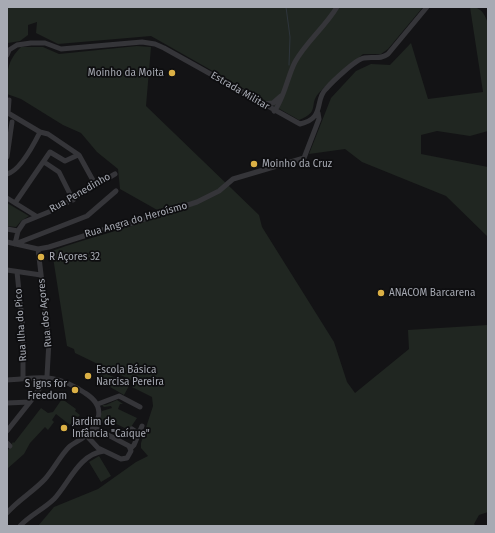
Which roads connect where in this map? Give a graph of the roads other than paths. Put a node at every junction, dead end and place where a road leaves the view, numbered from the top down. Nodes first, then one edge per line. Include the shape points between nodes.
1 (337, 7) edge
2 (427, 7) edge
3 (7, 55) edge
4 (280, 99) junction
5 (9, 100) dead end
6 (263, 104) junction
7 (274, 111) junction
8 (318, 113) junction
9 (285, 117) junction
10 (12, 122) dead end
11 (40, 132) junction
12 (78, 155) junction
13 (7, 157) edge
14 (44, 162) junction
15 (7, 174) edge
16 (115, 174) dead end
17 (95, 184) junction
18 (116, 191) dead end
19 (7, 198) edge
20 (73, 200) junction
21 (15, 203) junction
22 (36, 216) junction
23 (7, 229) edge
24 (18, 231) junction
25 (7, 242) edge
26 (14, 244) junction
27 (38, 249) junction
28 (7, 270) edge
29 (17, 272) junction
30 (41, 275) junction
31 (47, 376) junction
32 (23, 378) junction
33 (7, 380) edge
34 (44, 382) dead end
35 (30, 402) junction
36 (7, 403) edge
37 (98, 404) junction
38 (140, 407) dead end
39 (142, 426) dead end
40 (93, 427) junction
41 (132, 429) dead end
42 (7, 432) edge
43 (138, 433) junction
44 (86, 435) junction
45 (130, 448) junction
46 (104, 451) junction
47 (7, 514) edge
48 (20, 526) edge

1 - 4 street via 299,54
2 - 8 street via 388,54 383,58 361,59 326,88 321,97
3 - 6 street, Estrada Militar via 9,50 17,45 31,43 45,43 62,49 149,42
4 - 6 street
4 - 7 street
4 - 9 street via 281,111
5 - 11 street via 8,113
6 - 7 street, Estrada Militar
7 - 9 street, Estrada Militar
8 - 9 street, Estrada Militar via 300,124
8 - 27 street, Rua Angra do Heroísmo via 319,119 304,158 233,179 220,191 197,202
10 - 13 street
11 - 12 street via 48,134
11 - 15 street via 19,165
12 - 14 street via 65,161 50,152
12 - 17 street
14 - 20 street via 59,172
14 - 21 street
16 - 17 street, Rua Penedinho
17 - 20 street, Rua Penedinho
18 - 26 street via 87,216
19 - 21 street
20 - 22 street, Rua Penedinho
21 - 22 street
22 - 24 street, Rua Penedinho via 24,222
23 - 24 street
24 - 26 street
25 - 26 street, Rua Angra do Heroísmo
26 - 27 street, Rua Angra do Heroísmo
27 - 30 street, Rua dos Açores
28 - 29 street
29 - 30 street
29 - 32 street, Rua Ilha do Pico via 23,329
30 - 31 street, Rua dos Açores via 49,341
31 - 32 street
31 - 37 street via 74,386
32 - 33 street
34 - 35 street
35 - 36 street
35 - 42 street
37 - 38 street via 117,396
37 - 40 street via 99,415
39 - 43 street
40 - 44 street
40 - 45 street
41 - 43 street
43 - 45 street via 134,445
44 - 46 street
44 - 47 street via 70,446 42,483 14,505
45 - 46 street via 124,460
46 - 48 street via 82,463 54,498

